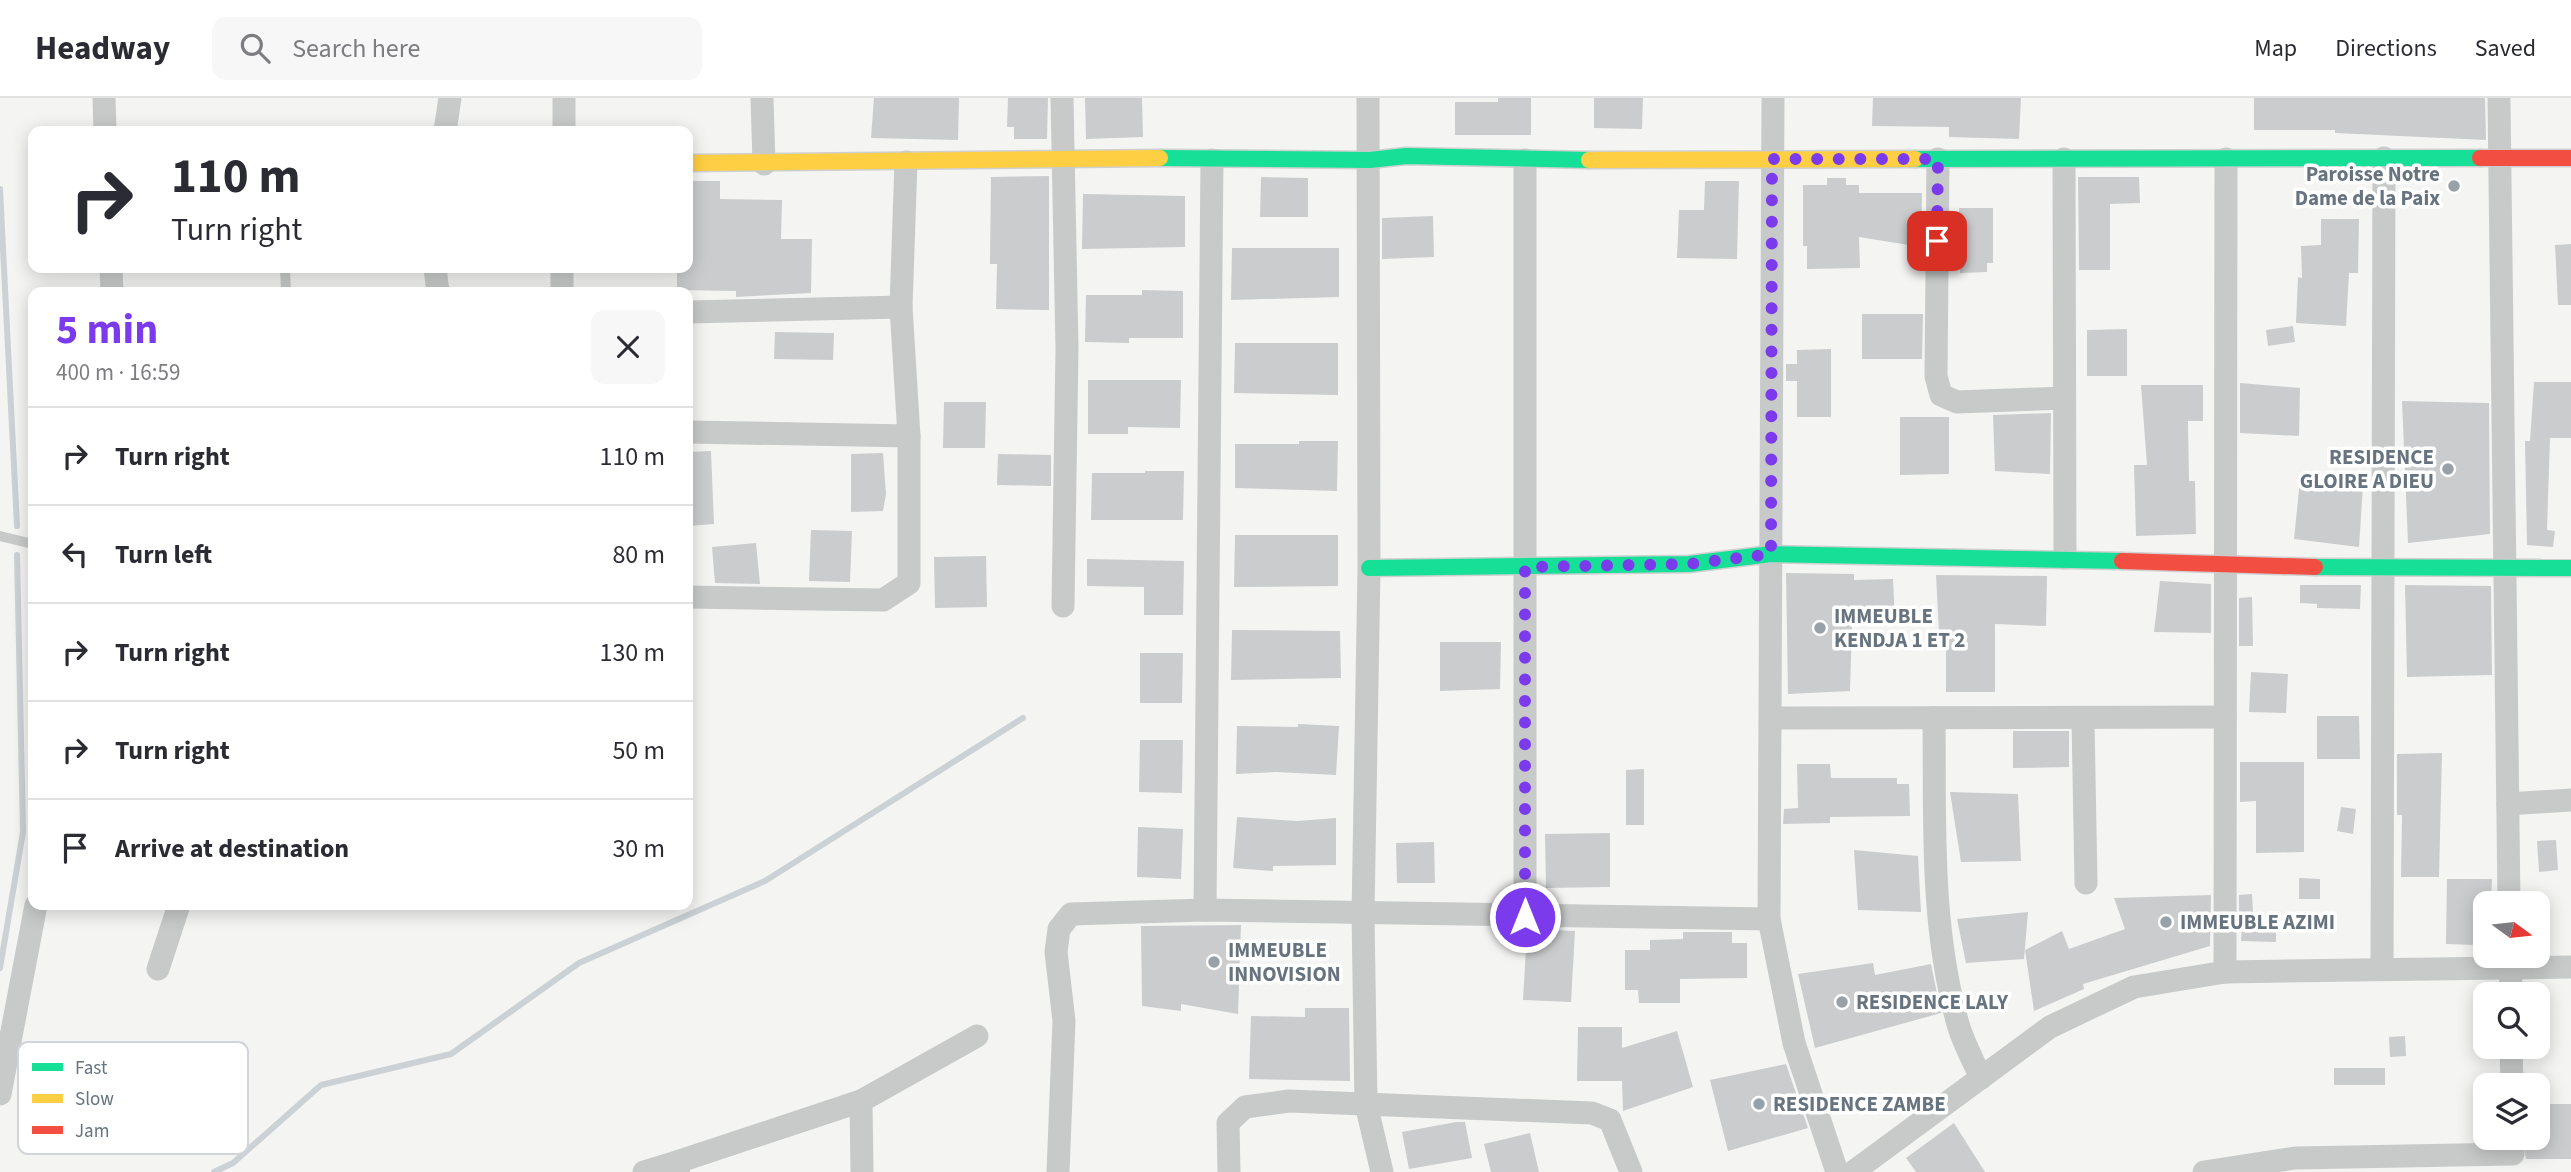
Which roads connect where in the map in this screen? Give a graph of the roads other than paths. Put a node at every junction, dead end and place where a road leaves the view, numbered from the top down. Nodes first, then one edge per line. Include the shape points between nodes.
1 (104, 98) edge
2 (450, 98) edge
3 (564, 98) edge
4 (762, 98) edge
5 (1062, 98) edge
6 (1368, 98) edge
7 (1773, 98) edge
8 (2499, 98) edge
9 (105, 126) edge
10 (446, 126) edge
11 (564, 126) edge
12 (1065, 157) junction
13 (2384, 158) junction
14 (2500, 158) junction
15 (2571, 158) edge
16 (1772, 159) junction
17 (1938, 159) junction
18 (2064, 159) junction
19 (2226, 159) junction
20 (1212, 160) junction
21 (1370, 160) junction
22 (1525, 160) junction
23 (906, 162) junction
24 (693, 163) edge
25 (764, 164) junction
26 (901, 307) junction
27 (693, 312) edge
28 (2064, 398) junction
29 (693, 432) edge
30 (909, 436) junction
31 (0, 537) edge
32 (28, 543) edge
33 (1771, 554) junction
34 (2065, 558) junction
35 (2505, 565) junction
36 (2225, 566) junction
37 (2383, 566) junction
38 (1525, 567) junction
39 (1369, 568) junction
40 (2571, 568) edge
41 (693, 597) edge
42 (1063, 606) dead end
43 (2225, 717) junction
44 (1934, 718) junction
45 (1771, 719) junction
46 (2083, 720) junction
47 (2571, 800) edge
48 (2508, 804) junction
49 (2086, 883) dead end
50 (2510, 891) edge
51 (35, 910) edge
52 (177, 910) edge
53 (1205, 910) junction
54 (1363, 915) junction
55 (1525, 917) junction
56 (1769, 919) junction
57 (2473, 963) edge
58 (2550, 965) edge
59 (2571, 967) edge
60 (2382, 968) junction
61 (158, 969) dead end
62 (2225, 972) junction
63 (977, 1036) dead end
64 (1981, 1078) junction
65 (0, 1094) edge
66 (861, 1101) junction
67 (1366, 1104) junction
68 (2513, 1155) edge
69 (679, 1167) edge
70 (643, 1172) edge
71 (862, 1172) edge
72 (1058, 1172) edge
73 (1229, 1172) edge
74 (1381, 1172) edge
75 (1631, 1172) edge
76 (1837, 1172) edge
77 (1853, 1172) edge
78 (2204, 1172) edge

1 - 9 street
2 - 10 street
3 - 11 street
4 - 25 street
5 - 12 street
6 - 21 street
7 - 16 street
8 - 14 street
12 - 20 street
12 - 23 street
12 - 42 street
13 - 14 street
13 - 19 street
13 - 37 street
14 - 15 street
14 - 35 street
16 - 17 street
16 - 22 street
16 - 33 street
17 - 18 street
17 - 28 street via 1936,376 1941,395 1957,402
18 - 19 street
18 - 28 street
19 - 36 street
20 - 21 street
20 - 53 street
21 - 22 street via 1406,156
21 - 39 street
22 - 38 street
23 - 25 street
23 - 26 street
24 - 25 street
26 - 27 street
26 - 30 street
28 - 34 street
29 - 30 street
30 - 41 street via 911,574 909,583 896,594 883,600
31 - 32 lane
33 - 34 street
33 - 38 street via 1689,564
33 - 45 street
34 - 36 street
35 - 37 street
35 - 40 street
35 - 48 street
36 - 37 street
36 - 43 street
37 - 60 street
38 - 39 street
38 - 55 street
39 - 54 street
43 - 46 street
43 - 62 street
44 - 45 street
44 - 46 street
44 - 64 street via 1941,944 1958,1025
45 - 56 street
46 - 49 street
47 - 48 street
48 - 50 street
51 - 65 street
52 - 61 street
53 - 54 street
53 - 72 street via 1071,914 1059,929 1056,952 1064,1021
54 - 55 street
54 - 67 street
55 - 56 street
56 - 76 street via 1794,1043
57 - 60 street
58 - 59 street
60 - 62 street
62 - 64 street via 2134,987 2050,1027
63 - 66 street
64 - 77 street
66 - 69 street
66 - 71 street
67 - 73 street via 1289,1101 1245,1107 1228,1123
67 - 74 street
67 - 75 street via 1592,1113 1610,1120
68 - 78 street via 2295,1158
69 - 70 street

